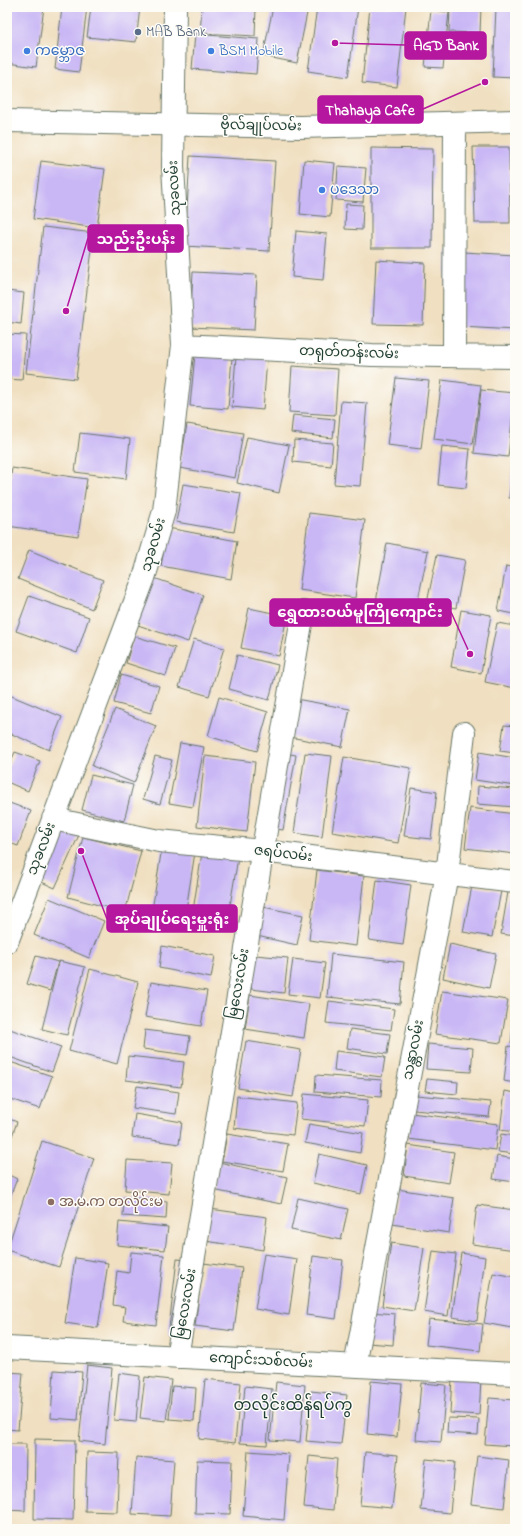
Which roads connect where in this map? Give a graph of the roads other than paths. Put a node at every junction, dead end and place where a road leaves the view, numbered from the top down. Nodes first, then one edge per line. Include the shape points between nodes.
1 (175, 7) edge
2 (7, 121) edge
3 (515, 121) edge
4 (455, 123) junction
5 (174, 125) junction
6 (183, 345) junction
7 (454, 356) junction
8 (515, 357) edge
9 (303, 612) dead end
10 (464, 733) dead end
11 (53, 819) junction
12 (262, 851) junction
13 (447, 874) junction
14 (515, 882) edge
15 (7, 942) edge
16 (7, 1348) edge
17 (177, 1357) junction
18 (355, 1366) junction
19 (515, 1374) edge

1 - 5 street, သုခလမ်း
2 - 5 street, ဗိုလ်ချုပ်လမ်း
3 - 4 street, ဗိုလ်ချုပ်လမ်း
4 - 5 street, ဗိုလ်ချုပ်လမ်း via 300,127
4 - 7 street
5 - 6 street, သုခလမ်း via 173,166
6 - 7 street, တရုတ်တန်းလမ်း via 372,355
6 - 11 street, သုခလမ်း via 164,512 144,578
7 - 8 street, တရုတ်တန်းလမ်း
9 - 12 street, မြလေးလမ်း
10 - 13 street, သန္တာလမ်း
11 - 12 street, ဇရပ်လမ်း via 159,841
11 - 15 street, သုခလမ်း
12 - 13 street, ဇရပ်လမ်း
12 - 17 street, မြလေးလမ်း
13 - 14 street, ဇရပ်လမ်း
13 - 18 street, သန္တာလမ်း
16 - 17 street, ကျောင်းသစ်လမ်း
17 - 18 street, ကျောင်းသစ်လမ်း
18 - 19 street, ကျောင်းသစ်လမ်း

